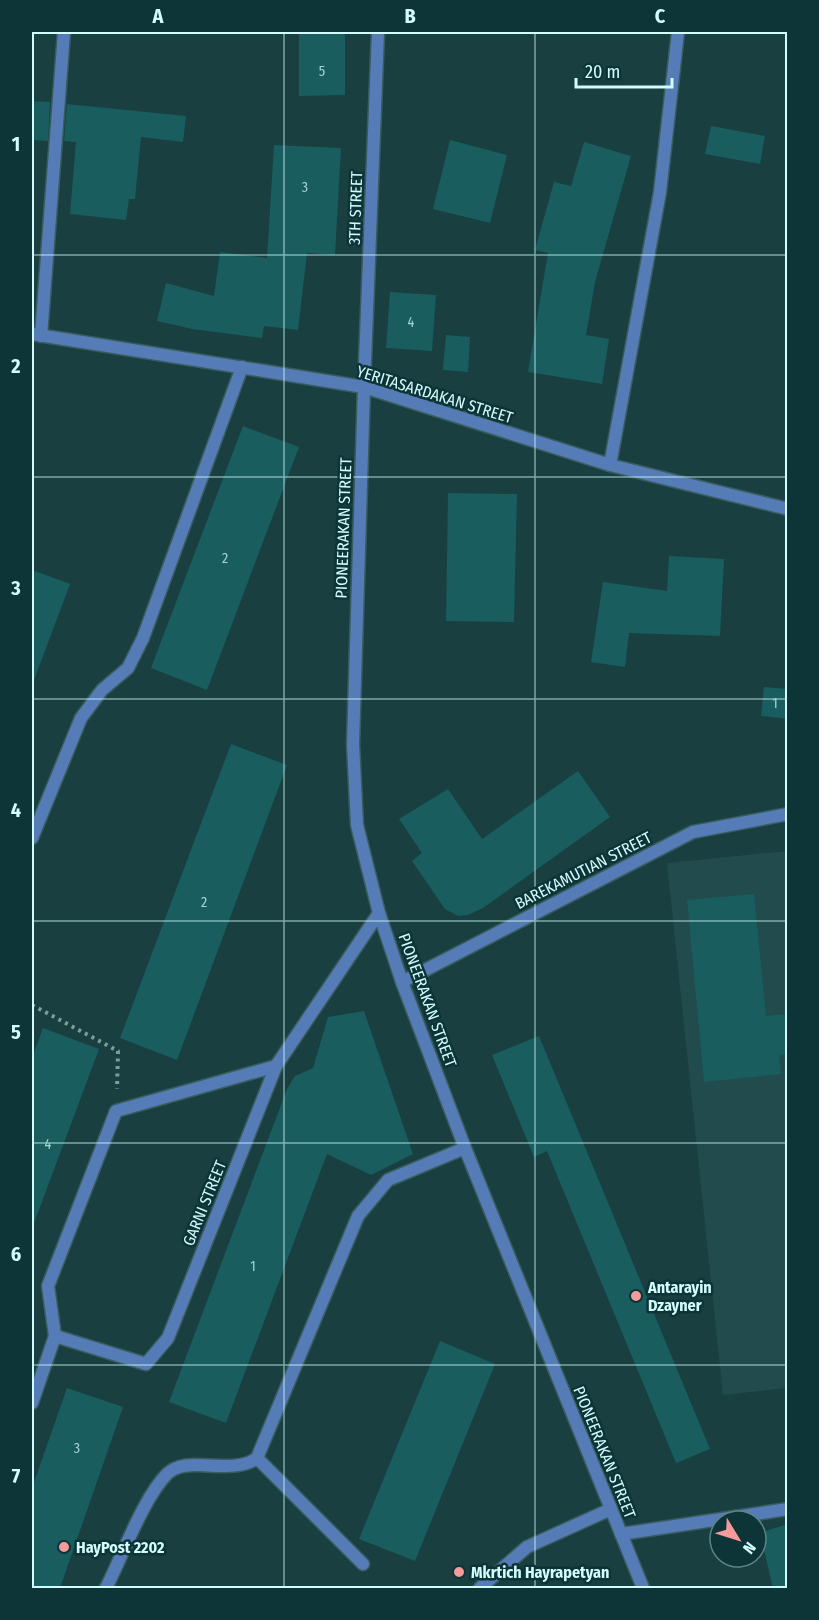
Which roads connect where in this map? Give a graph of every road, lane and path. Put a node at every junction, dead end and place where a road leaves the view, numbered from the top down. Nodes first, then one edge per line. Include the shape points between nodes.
1 (64, 32) edge
2 (378, 32) edge
3 (678, 32) edge
4 (36, 335) edge
5 (242, 368) junction
6 (364, 387) junction
7 (609, 465) junction
8 (788, 509) edge
9 (788, 814) edge
10 (32, 838) edge
11 (380, 913) junction
12 (402, 982) junction
13 (32, 1005) edge
14 (276, 1066) junction
15 (116, 1111) junction
16 (465, 1148) junction
17 (55, 1336) junction
18 (32, 1403) edge
19 (257, 1458) junction
20 (611, 1509) junction
21 (788, 1509) edge
22 (621, 1534) junction
23 (363, 1564) dead end
24 (106, 1588) edge
25 (480, 1588) edge
26 (643, 1588) edge

1 - 4 street
2 - 6 street, 3TH STREET
3 - 7 street via 660,192
4 - 5 street, YERITASARDAKAN STREET
5 - 6 street, YERITASARDAKAN STREET
5 - 10 street via 143,638 128,668 102,690 81,718
6 - 7 street, YERITASARDAKAN STREET
6 - 11 street, PIONEERAKAN STREET via 353,744 357,825
7 - 8 street, YERITASARDAKAN STREET
9 - 12 street, BAREKAMUTIAN STREET via 693,832
11 - 12 street, PIONEERAKAN STREET
11 - 14 street, GARNI STREET
12 - 16 street, PIONEERAKAN STREET
13 - 15 path via 118,1051
14 - 15 street
14 - 17 street, GARNI STREET via 168,1338 146,1364
15 - 17 street via 48,1286
16 - 19 street via 388,1180 358,1216
16 - 20 street, PIONEERAKAN STREET
17 - 18 street
19 - 23 street
19 - 24 street via 251,1463 234,1465 185,1465 170,1472 155,1488
20 - 22 street, PIONEERAKAN STREET
20 - 25 street via 526,1547
21 - 22 street
22 - 26 street, PIONEERAKAN STREET

